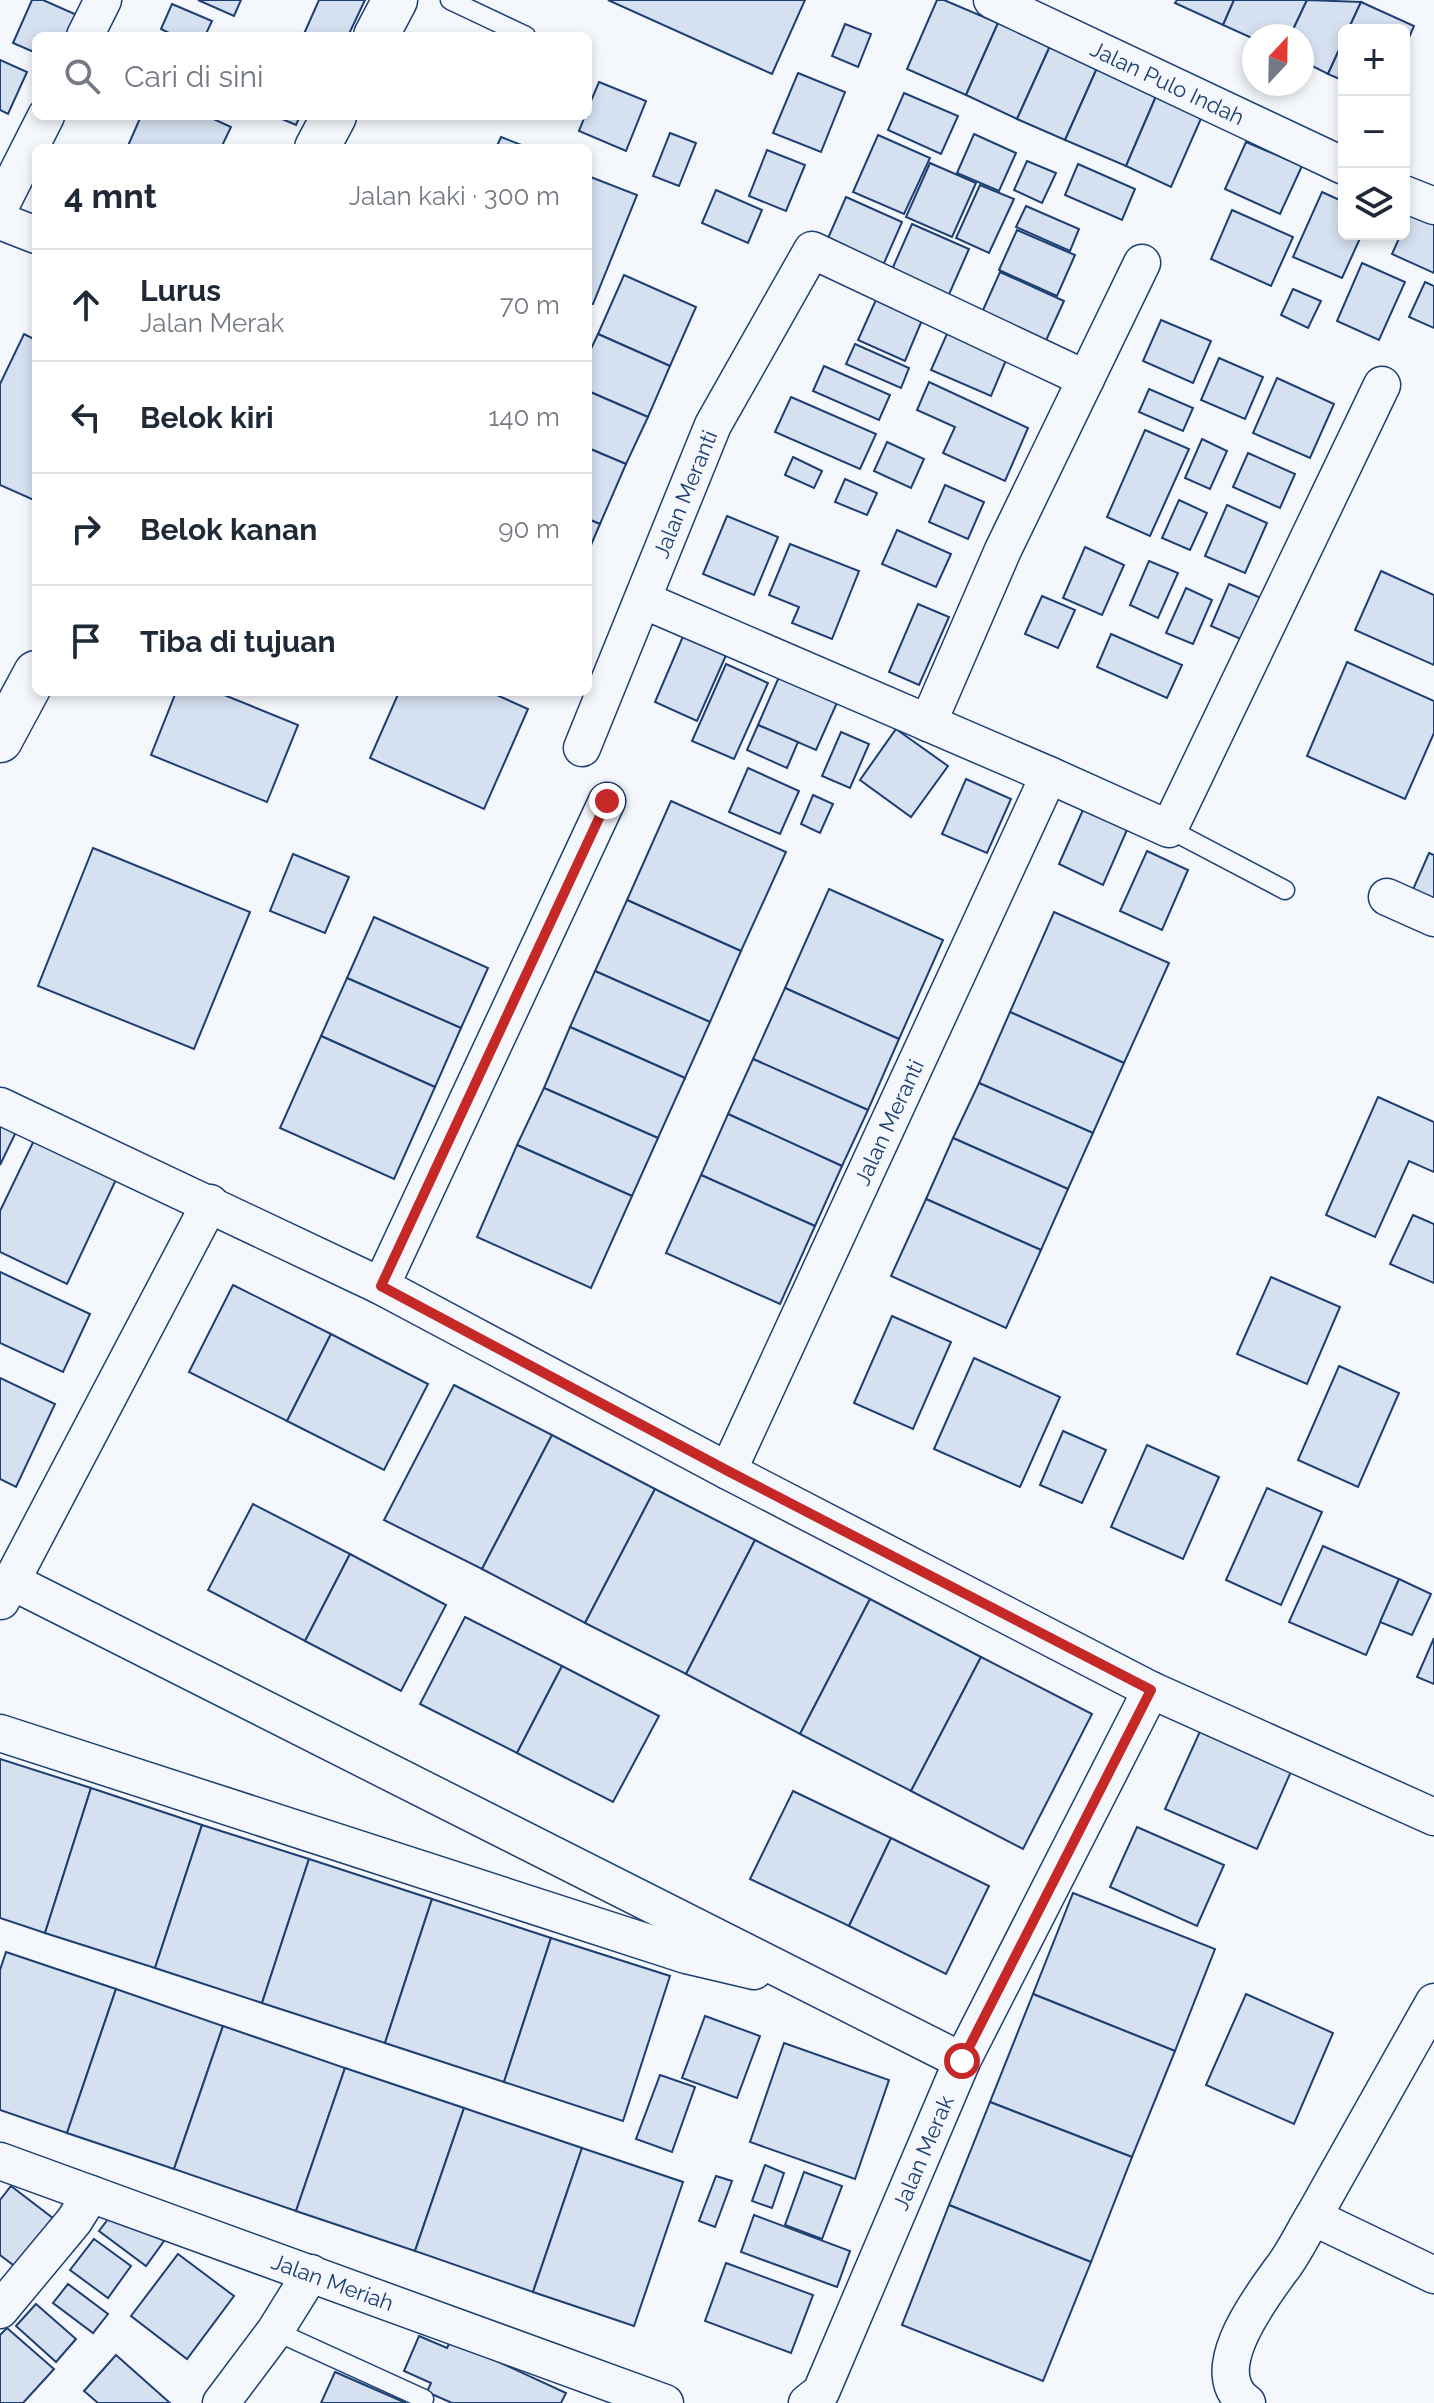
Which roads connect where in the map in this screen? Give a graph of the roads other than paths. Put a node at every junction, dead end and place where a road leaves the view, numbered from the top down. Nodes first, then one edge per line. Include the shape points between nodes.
1 (103, 0) edge
2 (395, 0) edge
3 (450, 0) edge
4 (992, 0) edge
5 (87, 32) edge
6 (378, 32) edge
7 (518, 32) edge
8 (44, 120) edge
9 (332, 120) edge
10 (319, 144) edge
11 (1338, 163) edge
12 (1410, 196) edge
13 (1434, 206) edge
14 (0, 207) edge
15 (0, 221) edge
16 (32, 233) edge
17 (1142, 263) dead end
18 (1086, 379) junction
19 (1382, 385) dead end
20 (643, 600) junction
21 (32, 680) edge
22 (928, 723) junction
23 (1, 736) edge
24 (582, 748) dead end
25 (1049, 775) junction
26 (607, 801) dead end
27 (1169, 829) junction
28 (1285, 890) dead end
29 (1387, 897) dead end
30 (1434, 918) edge
31 (0, 1106) edge
32 (210, 1203) junction
33 (381, 1286) junction
34 (728, 1471) junction
35 (6, 1592) edge
36 (1151, 1690) junction
37 (0, 1733) edge
38 (1434, 1817) edge
39 (795, 1977) junction
40 (1434, 2002) edge
41 (962, 2061) junction
42 (0, 2161) edge
43 (91, 2194) junction
44 (1313, 2217) junction
45 (311, 2273) junction
46 (1434, 2275) edge
47 (0, 2310) edge
48 (275, 2331) junction
49 (424, 2399) dead end
50 (221, 2403) edge
51 (665, 2403) edge
52 (807, 2403) edge
53 (1247, 2403) edge

1 - 5 street
2 - 6 street
3 - 7 lane
4 - 11 street, Jalan Pulo Indah
8 - 14 street
9 - 10 street
12 - 13 street
15 - 16 street
17 - 18 street
18 - 20 street, Jalan Meranti via 812,250 713,425
18 - 22 street via 1003,550
19 - 27 street
20 - 22 street
20 - 24 street, Jalan Meranti
21 - 23 street
22 - 25 street
25 - 27 street
25 - 34 street, Jalan Meranti
26 - 33 street
27 - 28 lane
29 - 30 street
31 - 32 street
32 - 33 street
32 - 35 street
33 - 34 street
34 - 36 street
35 - 39 street
36 - 38 street
36 - 41 street, Jalan Merak
37 - 39 street via 686,1955
39 - 41 street
40 - 44 street
41 - 52 street, Jalan Merak via 821,2392
42 - 43 street, Jalan Meriah
43 - 45 street, Jalan Meriah
43 - 47 street
44 - 46 street
44 - 53 street via 1238,2338 1229,2371 1238,2397
45 - 48 street
45 - 51 street, Jalan Meriah
48 - 49 lane
48 - 50 street

